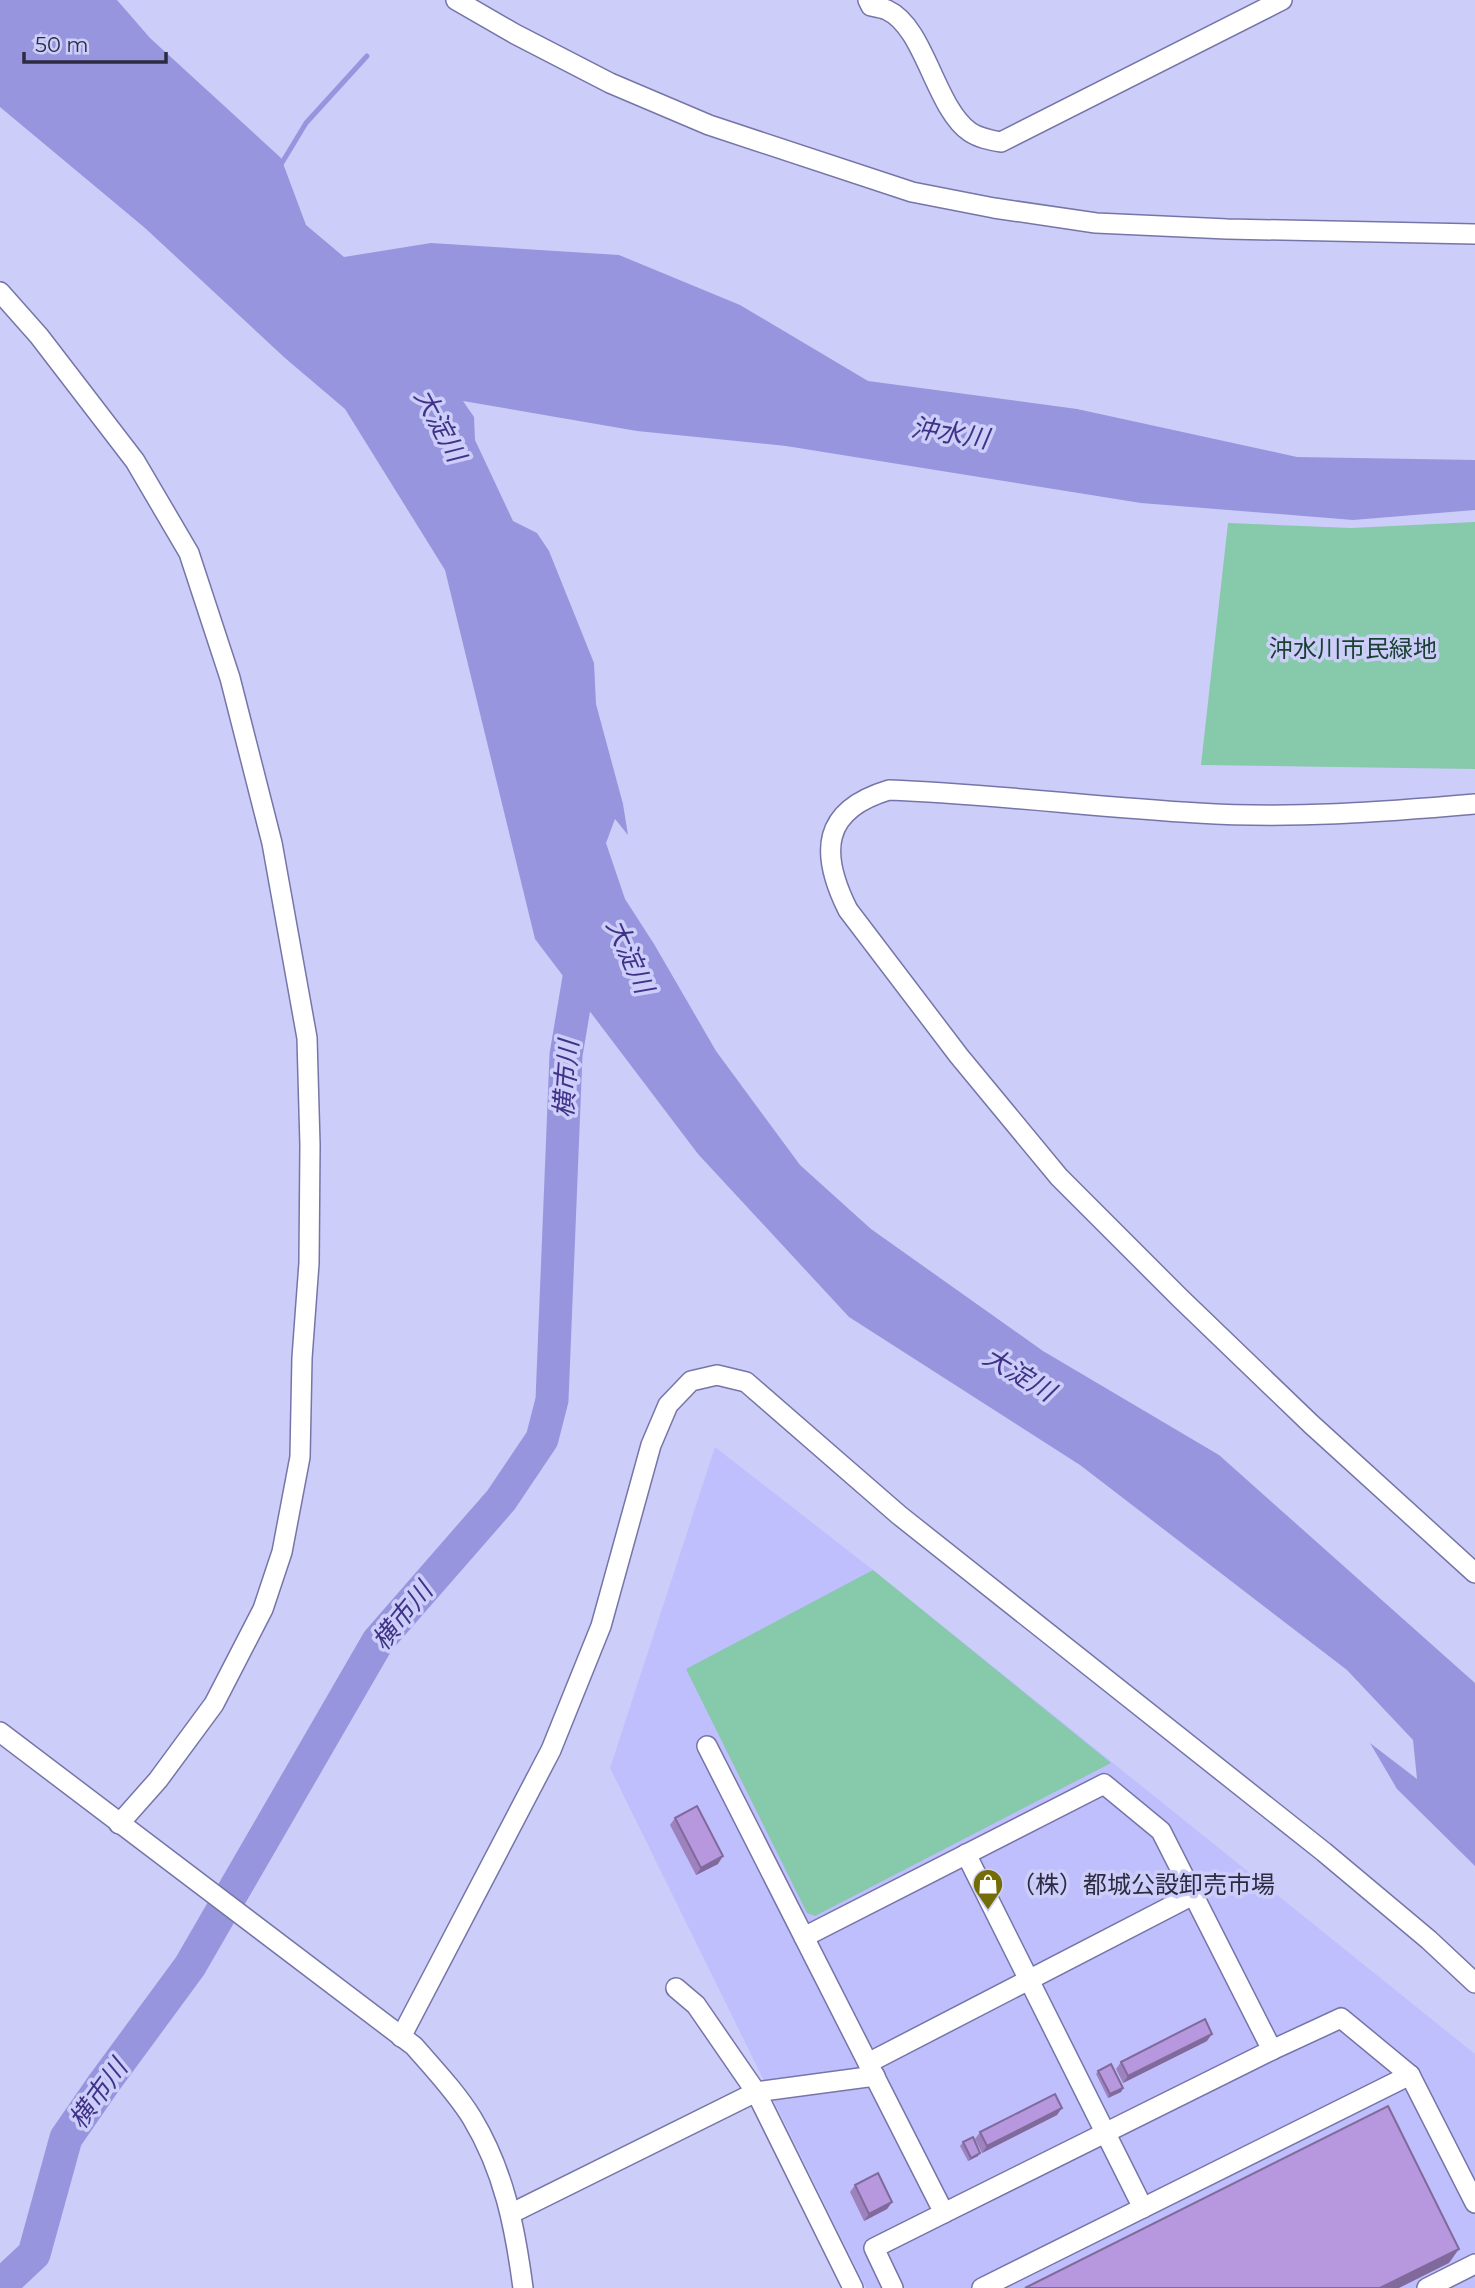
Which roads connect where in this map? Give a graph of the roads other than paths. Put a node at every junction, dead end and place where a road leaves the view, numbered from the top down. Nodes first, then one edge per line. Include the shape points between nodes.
1 (456, 0) edge
2 (868, 0) edge
3 (1282, 0) edge
4 (1475, 234) edge
5 (0, 292) edge
6 (1475, 804) edge
7 (1475, 1573) edge
8 (0, 1732) edge
9 (708, 1746) dead end
10 (126, 1830) junction
11 (966, 1854) junction
12 (1193, 1895) junction
13 (804, 1937) junction
14 (1029, 1980) junction
15 (1475, 1983) edge
16 (676, 1988) dead end
17 (401, 2037) junction
18 (1272, 2050) junction
19 (871, 2070) junction
20 (1410, 2075) junction
21 (756, 2092) junction
22 (1106, 2132) junction
23 (1475, 2203) edge
24 (1143, 2208) junction
25 (512, 2213) junction
26 (944, 2213) junction
27 (1475, 2264) edge
28 (523, 2288) edge
29 (853, 2288) edge
30 (893, 2288) edge
31 (982, 2288) edge
32 (1427, 2288) edge

1 - 4 street via 622,88 720,129 912,192 1096,223
2 - 3 street via 871,6 888,10 914,37 962,125 972,134 1001,142
5 - 10 street via 135,461 189,553 230,678 272,843 307,1038 309,1263 300,1457 282,1552 263,1609 214,1704
6 - 7 street via 1199,814 889,790 850,807 837,825 830,860 836,887 848,910 1059,1177 1301,1414
8 - 10 street
9 - 13 street
10 - 17 street
11 - 12 street via 1104,1784 1161,1831
11 - 13 street
11 - 14 street
12 - 14 street
12 - 18 street
13 - 19 street
14 - 19 street
14 - 22 street
15 - 17 street via 1324,1852 899,1515 746,1382 717,1375 691,1381 668,1405 651,1445 601,1626 551,1750
16 - 21 street via 696,2005
17 - 25 street via 414,2046 472,2118
18 - 20 street via 1341,2018
18 - 22 street
19 - 21 street
19 - 26 street
20 - 23 street
20 - 24 street
21 - 25 street
21 - 29 street
22 - 24 street
22 - 26 street
24 - 31 street
25 - 28 street
26 - 30 street via 874,2248
27 - 32 street

